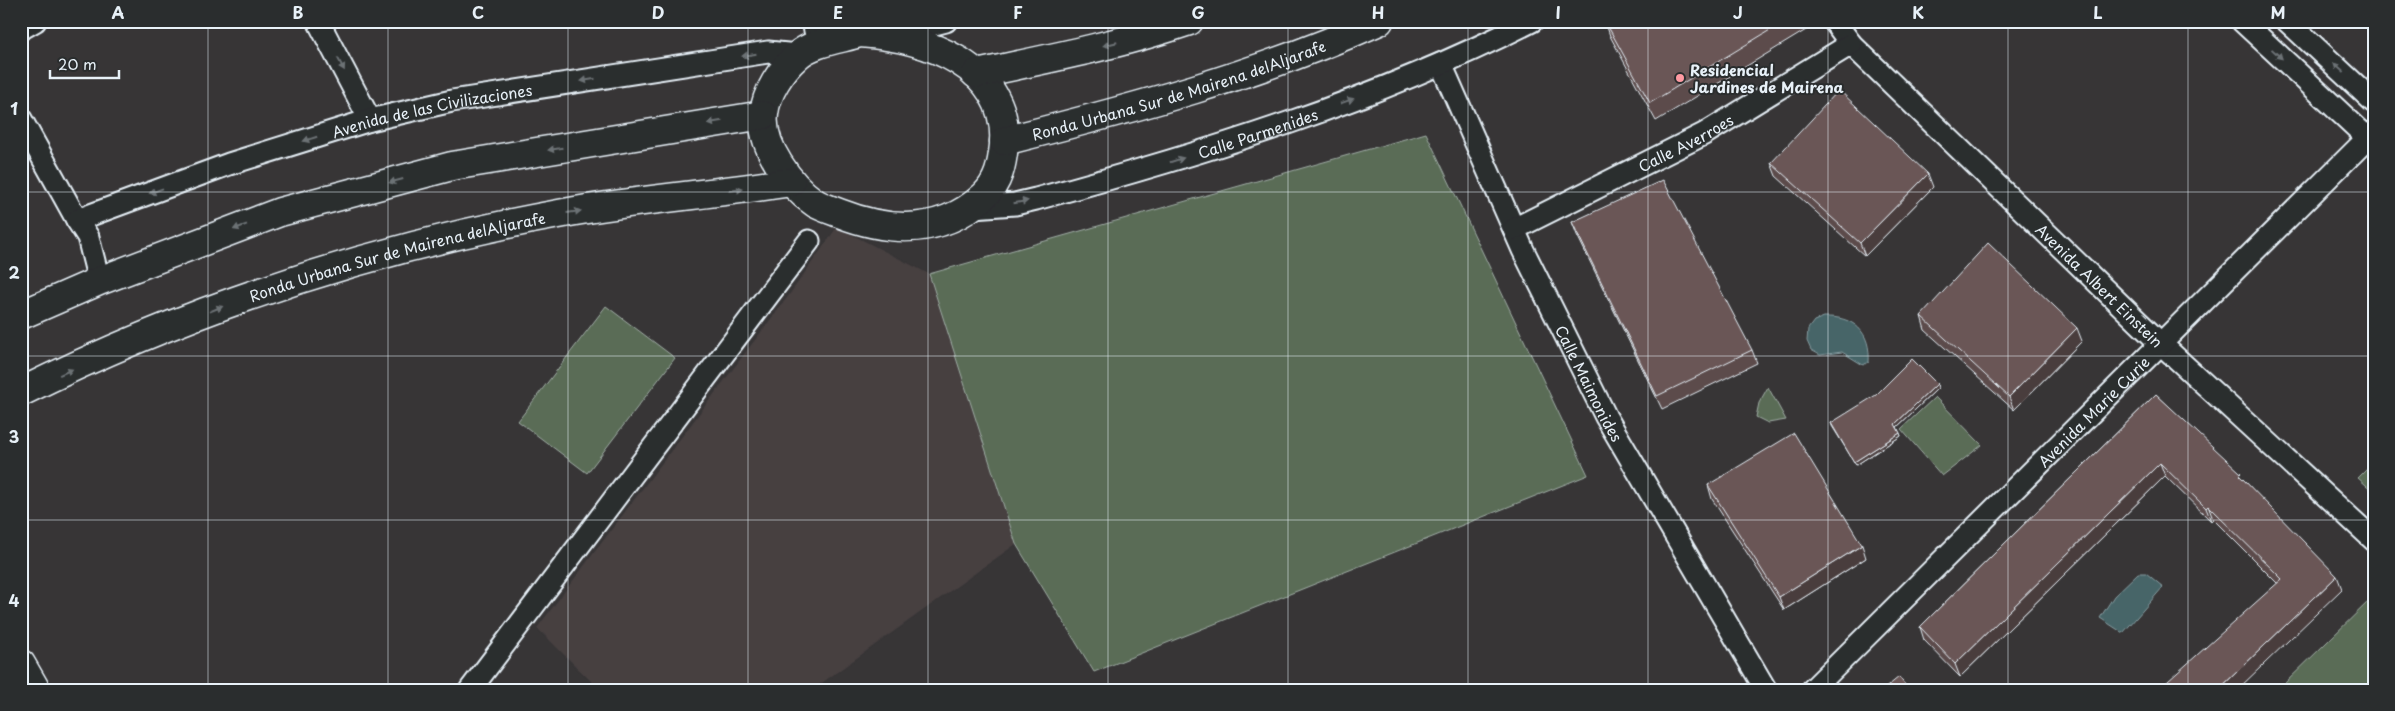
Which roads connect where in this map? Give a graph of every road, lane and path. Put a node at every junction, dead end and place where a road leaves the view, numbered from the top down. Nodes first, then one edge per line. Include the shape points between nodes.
1 (34, 21) edge
2 (318, 21) edge
3 (946, 21) edge
4 (1189, 21) edge
5 (1379, 21) edge
6 (1532, 21) edge
7 (1834, 21) edge
8 (2242, 21) edge
9 (2287, 21) edge
10 (857, 27) edge
11 (21, 29) edge
12 (892, 35) junction
13 (810, 40) edge
14 (1851, 44) junction
15 (1441, 64) junction
16 (976, 74) junction
17 (2374, 102) edge
18 (763, 115) junction
19 (21, 119) edge
20 (370, 120) junction
21 (2372, 138) edge
22 (1004, 141) junction
23 (791, 182) junction
24 (972, 207) junction
25 (77, 220) junction
26 (1514, 229) junction
27 (809, 240) dead end
28 (99, 280) junction
29 (21, 315) edge
30 (2162, 344) junction
31 (21, 392) edge
32 (2374, 540) edge
33 (21, 664) edge
34 (36, 690) edge
35 (470, 690) edge
36 (1766, 690) edge
37 (1812, 690) edge

1 - 11 street
2 -> 20 street
3 - 12 street
4 -> 16 street via 1055,58
5 - 22 street, Ronda Urbana Sur de Mairena delAljarafe via 1328,44 1187,91
6 - 15 street, Calle Parmenides
7 - 14 street, Avenida Albert Einstein
8 -> 21 street
17 -> 9 street
10 - 12 street
10 - 13 street
12 - 16 street via 932,46 956,58
13 - 18 street via 779,75
13 -> 20 street, Avenida de las Civilizaciones via 768,52 452,101
14 - 26 street, Calle Averroes via 1704,134
14 - 30 street, Avenida Albert Einstein
24 -> 15 street, Calle Parmenides via 1015,204 1168,163 1255,135
15 - 26 street, Calle Maimonides
16 - 22 street via 993,92 1002,117
18 - 23 street via 768,142
18 -> 28 street via 452,166 280,212
19 - 25 street
20 -> 25 street, Avenida de las Civilizaciones via 229,164
21 - 30 street, Avenida Marie Curie
22 - 24 street via 1002,167 991,189
23 - 24 street via 815,203 851,218 886,227 949,220
31 -> 23 street, Ronda Urbana Sur de Mairena delAljarafe via 255,293 382,254 565,213
25 - 28 street via 88,237
26 - 36 street, Calle Maimonides via 1606,417
27 - 35 street
28 - 29 street
30 - 32 street, Avenida Albert Einstein
30 - 37 street, Avenida Marie Curie
33 - 34 street

